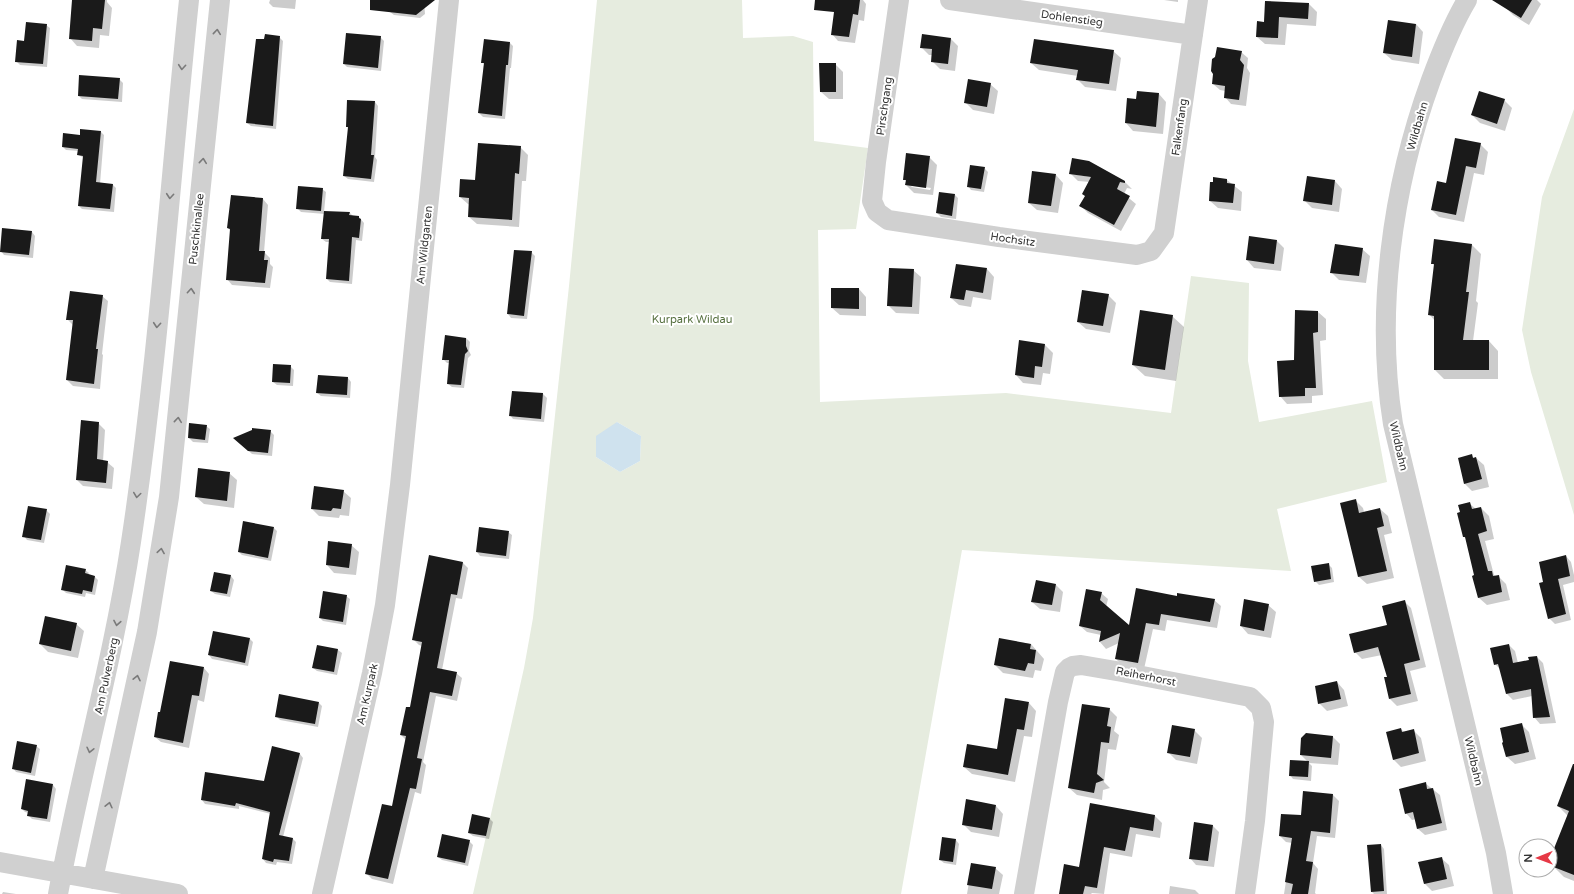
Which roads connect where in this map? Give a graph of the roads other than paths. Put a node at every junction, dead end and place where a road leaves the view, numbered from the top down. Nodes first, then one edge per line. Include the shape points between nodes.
1 (188, 0) edge
2 (220, 0) edge
3 (449, 0) edge
4 (899, 0) edge
5 (950, 0) edge
6 (1198, 0) edge
7 (1467, 0) edge
8 (1193, 35) junction
9 (876, 212) joint
10 (1151, 251) joint
11 (399, 491) joint
12 (0, 862) edge
13 (62, 874) junction
14 (93, 879) junction
15 (58, 894) edge
16 (178, 894) edge
17 (322, 894) edge
18 (1024, 894) edge
19 (1245, 894) edge
20 (1503, 894) edge

1 -> 13 street, Am Pulverberg via 150,396 131,542 117,627
14 -> 2 street, Puschkinallee via 147,632 169,497
3 - 11 street, Am Wildgarten
4 - 9 street, Pirschgang via 876,162 872,201
5 - 8 street, Dohlenstieg
6 - 8 street, Falkenfang
7 - 20 street, Wildbahn via 1440,56 1425,97 1398,198 1393,228 1386,322 1388,387 1393,424 1496,853
8 - 10 street, Falkenfang via 1164,233
9 - 10 street, Hochsitz via 888,220 999,237 1137,255
11 - 17 street, Am Kurpark via 376,655
12 - 13 street
13 - 14 street
13 - 15 street, Am Pulverberg
14 - 16 street
18 - 19 street, Reiherhorst via 1065,672 1073,666 1081,665 1250,697 1261,708 1264,722 1260,770

